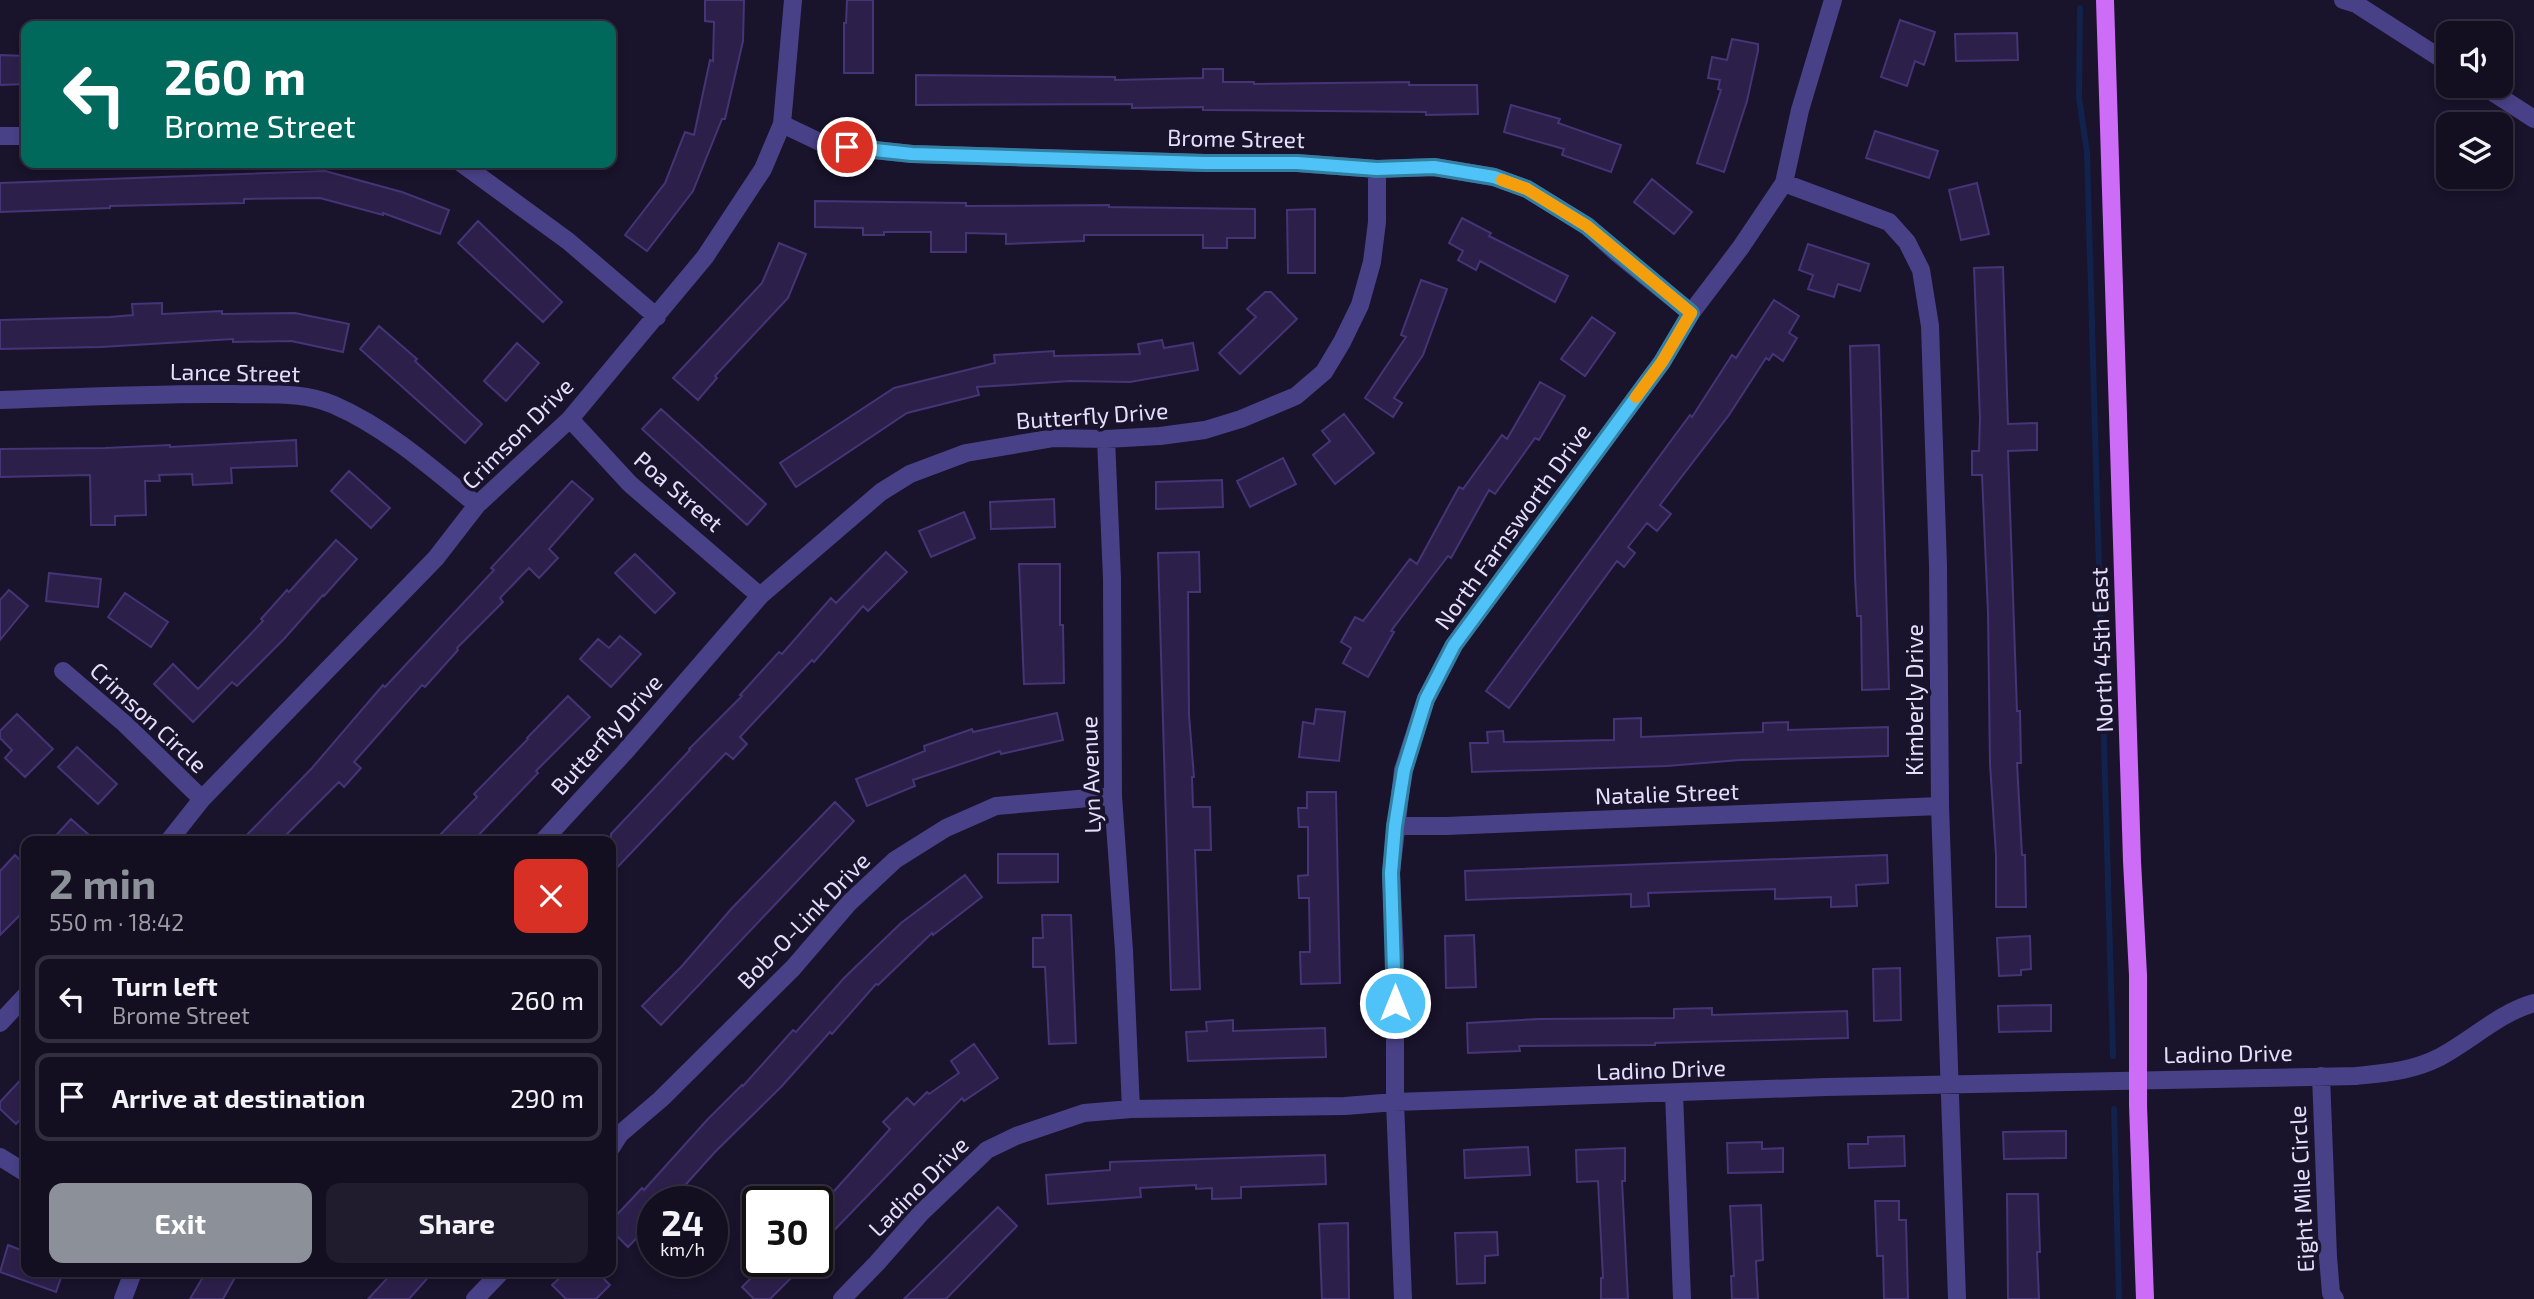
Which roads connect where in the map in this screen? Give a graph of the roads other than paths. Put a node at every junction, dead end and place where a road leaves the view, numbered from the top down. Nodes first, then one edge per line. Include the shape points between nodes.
1 (793, 0) edge
2 (1833, 0) edge
3 (2105, 0) edge
4 (2343, 0) edge
5 (2436, 55) edge
6 (2502, 98) edge
7 (2534, 119) edge
8 (782, 124) junction
9 (0, 136) edge
10 (21, 136) edge
11 (468, 168) edge
12 (1377, 169) junction
13 (1784, 183) junction
14 (1691, 313) junction
15 (657, 317) junction
16 (0, 400) edge
17 (570, 419) junction
18 (1106, 439) junction
19 (477, 506) junction
20 (760, 596) junction
21 (63, 671) dead end
22 (1113, 796) junction
23 (202, 799) junction
24 (1940, 806) junction
25 (1395, 826) junction
26 (173, 836) edge
27 (547, 836) edge
28 (21, 1000) edge
29 (2534, 1003) edge
30 (0, 1023) edge
31 (2321, 1076) junction
32 (2138, 1079) junction
33 (1951, 1084) junction
34 (1674, 1093) junction
35 (1395, 1102) junction
36 (1131, 1109) junction
37 (616, 1133) edge
38 (0, 1157) edge
39 (21, 1170) edge
40 (131, 1277) edge
41 (496, 1277) edge
42 (123, 1299) edge
43 (475, 1299) edge
44 (842, 1299) edge
45 (1403, 1299) edge
46 (1682, 1299) edge
47 (1958, 1299) edge
48 (2145, 1299) edge
49 (2335, 1299) edge

1 - 8 street, Crimson Drive
2 - 13 street, North Farnsworth Drive
3 - 32 main road, North 45th East
4 - 5 street
6 - 7 street
8 - 12 street, Brome Street via 826,145 912,154
8 - 15 street, Crimson Drive via 763,169 705,257
9 - 10 street
11 - 15 street via 568,241
12 - 14 street, Brome Street via 1434,167 1494,177 1527,189 1587,226
12 - 18 street, Butterfly Drive via 1372,262 1360,304 1324,372 1296,396 1241,419 1205,430
13 - 14 street, North Farnsworth Drive
13 - 24 street, Kimberly Drive via 1889,222 1907,242 1921,270 1930,326
14 - 25 street, North Farnsworth Drive via 1662,362 1454,645 1426,699 1404,770
15 - 17 street, Crimson Drive
16 - 19 street, Lance Street via 299,395 333,404 370,425
17 - 19 street, Crimson Drive
17 - 20 street, Poa Street via 630,484
18 - 20 street, Butterfly Drive via 1054,438 966,453 910,474 881,492
18 - 22 street, Lyn Avenue
19 - 23 street, Crimson Drive via 436,558
20 - 27 street, Butterfly Drive
21 - 23 street, Crimson Circle
22 - 36 street, Lyn Avenue
22 - 37 street, Bob-O-Link Drive via 996,806 946,828 895,860 661,1099
23 - 26 street, Crimson Drive
24 - 25 street, Natalie Street
24 - 33 street, Kimberly Drive
25 - 35 street, North Farnsworth Drive via 1391,873
28 - 30 street
29 - 31 street, Ladino Drive via 2518,1007 2439,1057 2400,1072
31 - 32 street, Ladino Drive
31 - 49 street, Eight Mile Circle via 2328,1257
32 - 33 street, Ladino Drive
32 - 48 main road, North 45th East
33 - 34 street, Ladino Drive
33 - 47 street, Kimberly Drive
34 - 35 street, Ladino Drive
34 - 46 street
35 - 36 street, Ladino Drive
35 - 45 street, North Farnsworth Drive
36 - 44 street, Ladino Drive via 1084,1113 986,1150
38 - 39 street
40 - 42 street
41 - 43 street

